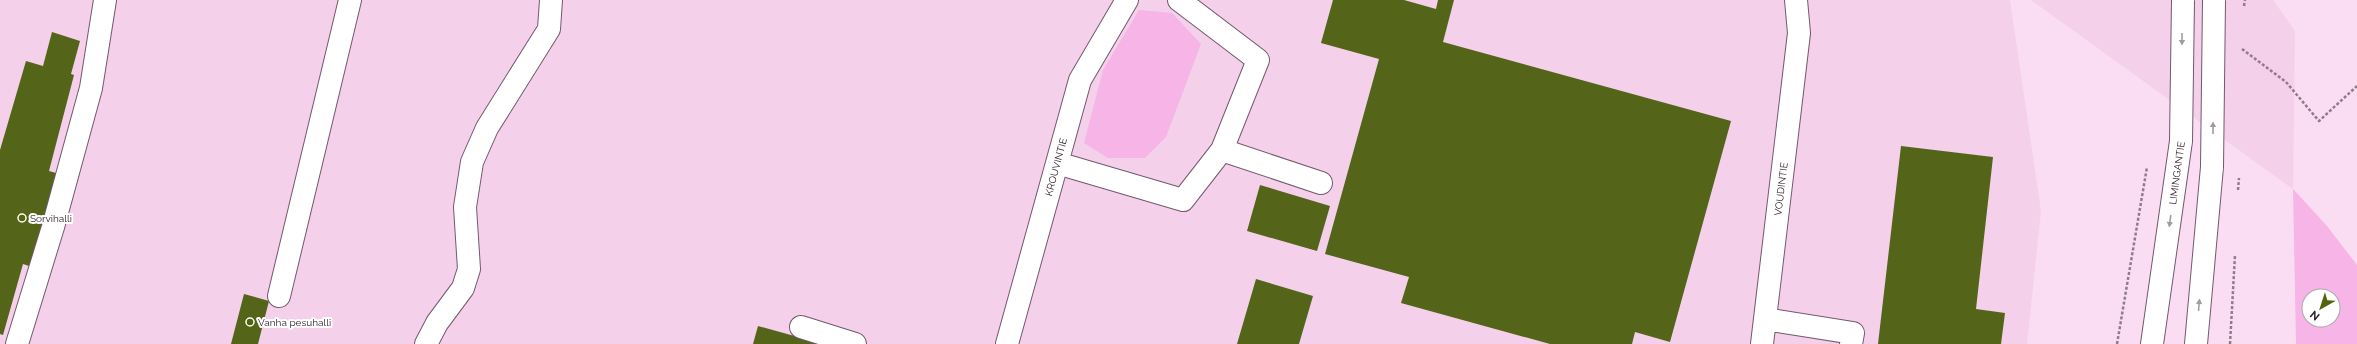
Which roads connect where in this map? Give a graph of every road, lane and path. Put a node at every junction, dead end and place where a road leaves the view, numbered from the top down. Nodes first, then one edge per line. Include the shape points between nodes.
1 (105, 0) edge
2 (350, 0) edge
3 (551, 0) edge
4 (1127, 0) edge
5 (1179, 0) edge
6 (1796, 0) edge
7 (2183, 0) edge
8 (2214, 0) edge
9 (2235, 44) dead end
10 (2357, 86) edge
11 (1222, 150) junction
12 (2148, 161) dead end
13 (1057, 163) junction
14 (1321, 183) dead end
15 (2238, 190) dead end
16 (2238, 198) dead end
17 (2235, 252) dead end
18 (279, 296) dead end
19 (1765, 319) junction
20 (801, 327) dead end
21 (17, 344) edge
22 (426, 344) edge
23 (855, 344) edge
24 (1007, 344) edge
25 (1762, 344) edge
26 (1851, 344) edge
27 (2117, 344) edge
28 (2152, 344) edge
29 (2196, 344) edge
30 (2230, 344) edge

1 - 21 street via 91,88 53,227
2 - 18 street
3 - 22 street via 549,29 487,128 472,162 465,207 469,270 463,288 437,323
4 - 13 street, KROUVINTIE via 1080,80
5 - 11 street via 1258,60
6 - 19 street, VOUDINTIE via 1799,33
7 -> 28 street, LIMINGANTIE, bridge via 2181,141
29 -> 8 street, bridge via 2212,167
9 - 10 path via 2286,82 2319,121
11 - 13 street via 1183,200
11 - 14 street
12 - 27 path
13 - 24 street, KROUVINTIE
15 - 16 path
17 - 30 path
19 - 25 street, VOUDINTIE
19 - 26 street via 1853,333
20 - 23 street

